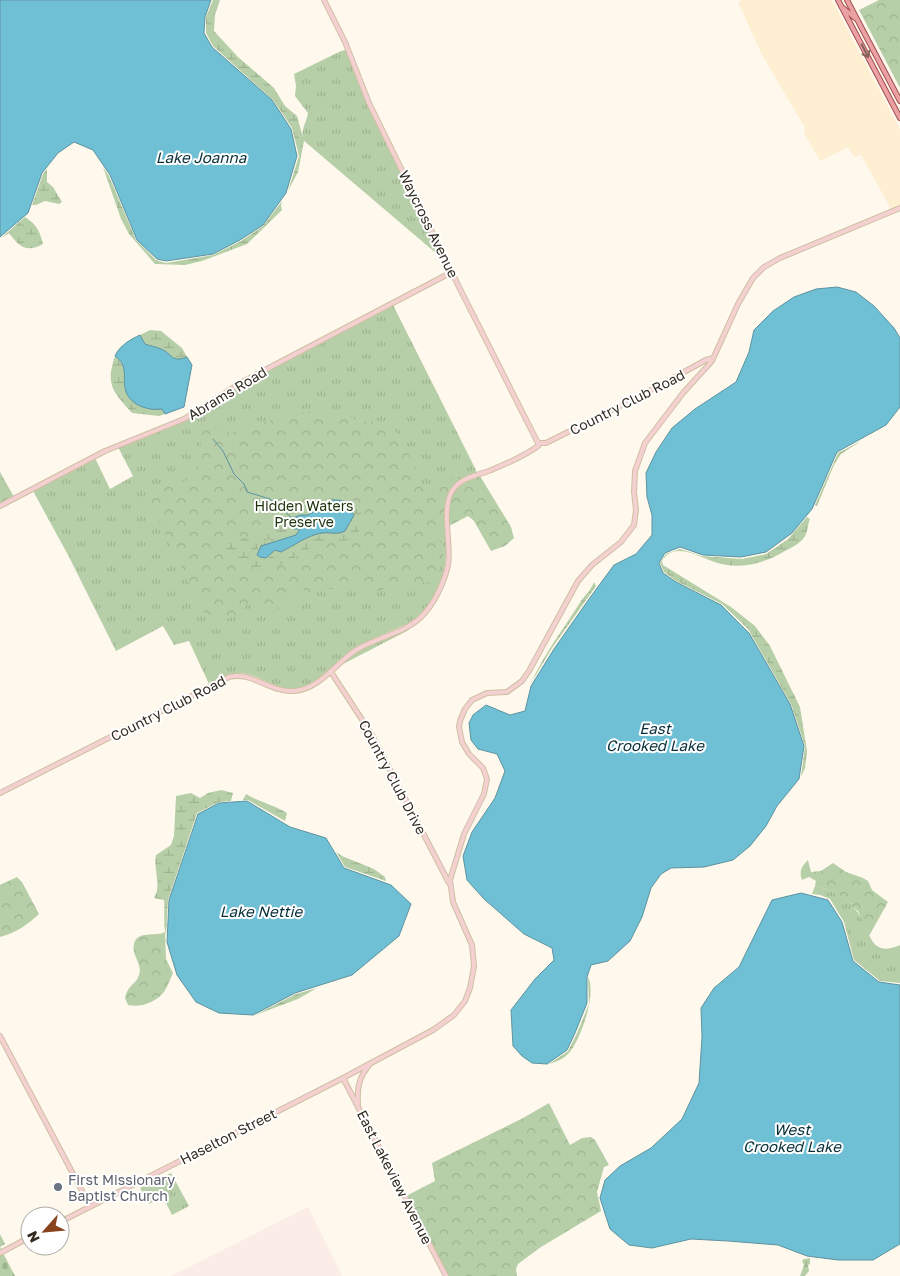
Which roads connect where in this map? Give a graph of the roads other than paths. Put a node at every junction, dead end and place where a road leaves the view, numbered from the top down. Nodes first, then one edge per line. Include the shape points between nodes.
1 (324, 0) edge
2 (838, 0) edge
3 (843, 0) edge
4 (848, 2) edge
5 (842, 8) junction
6 (858, 21) junction
7 (900, 101) edge
8 (900, 118) edge
9 (900, 208) edge
10 (452, 272) junction
11 (714, 358) junction
12 (539, 444) junction
13 (0, 506) edge
14 (331, 672) junction
15 (0, 793) edge
16 (450, 884) junction
17 (0, 1036) edge
18 (371, 1062) junction
19 (343, 1078) junction
20 (358, 1106) junction
21 (90, 1206) junction
22 (70, 1217) edge
23 (20, 1243) edge
24 (0, 1253) edge
25 (446, 1276) edge

1 - 10 street, Waycross Avenue via 364,92
2 - 5 main road
3 - 4 main road
4 - 6 main road
5 - 6 main road
5 -> 8 main road
6 - 7 main road
9 - 11 street via 764,266 743,293
10 - 12 street, Waycross Avenue
10 - 13 street, Abrams Road via 242,382 184,419 106,451
11 - 12 street, Country Club Road
11 - 16 street via 668,412 641,451 634,480 636,518 629,533 592,564 578,581 522,680 507,692 487,693 475,698 463,714 459,728 462,742 486,773 486,786 464,834
12 - 14 street, Country Club Road via 455,486 448,510 448,566 429,608 415,622 357,649
14 - 15 street, Country Club Road via 304,689 293,691 244,676 229,676
14 - 16 street, Country Club Drive via 372,735
16 - 18 street, Country Club Drive via 453,902 468,934 473,955 473,977 465,1001 441,1025
17 - 21 street
18 - 19 street, Haselton Street
18 - 20 street via 358,1084
19 - 20 street, East Lakeview Avenue
19 - 21 street, Haselton Street
20 - 25 street, East Lakeview Avenue
21 - 22 street, Haselton Street
23 - 24 street

